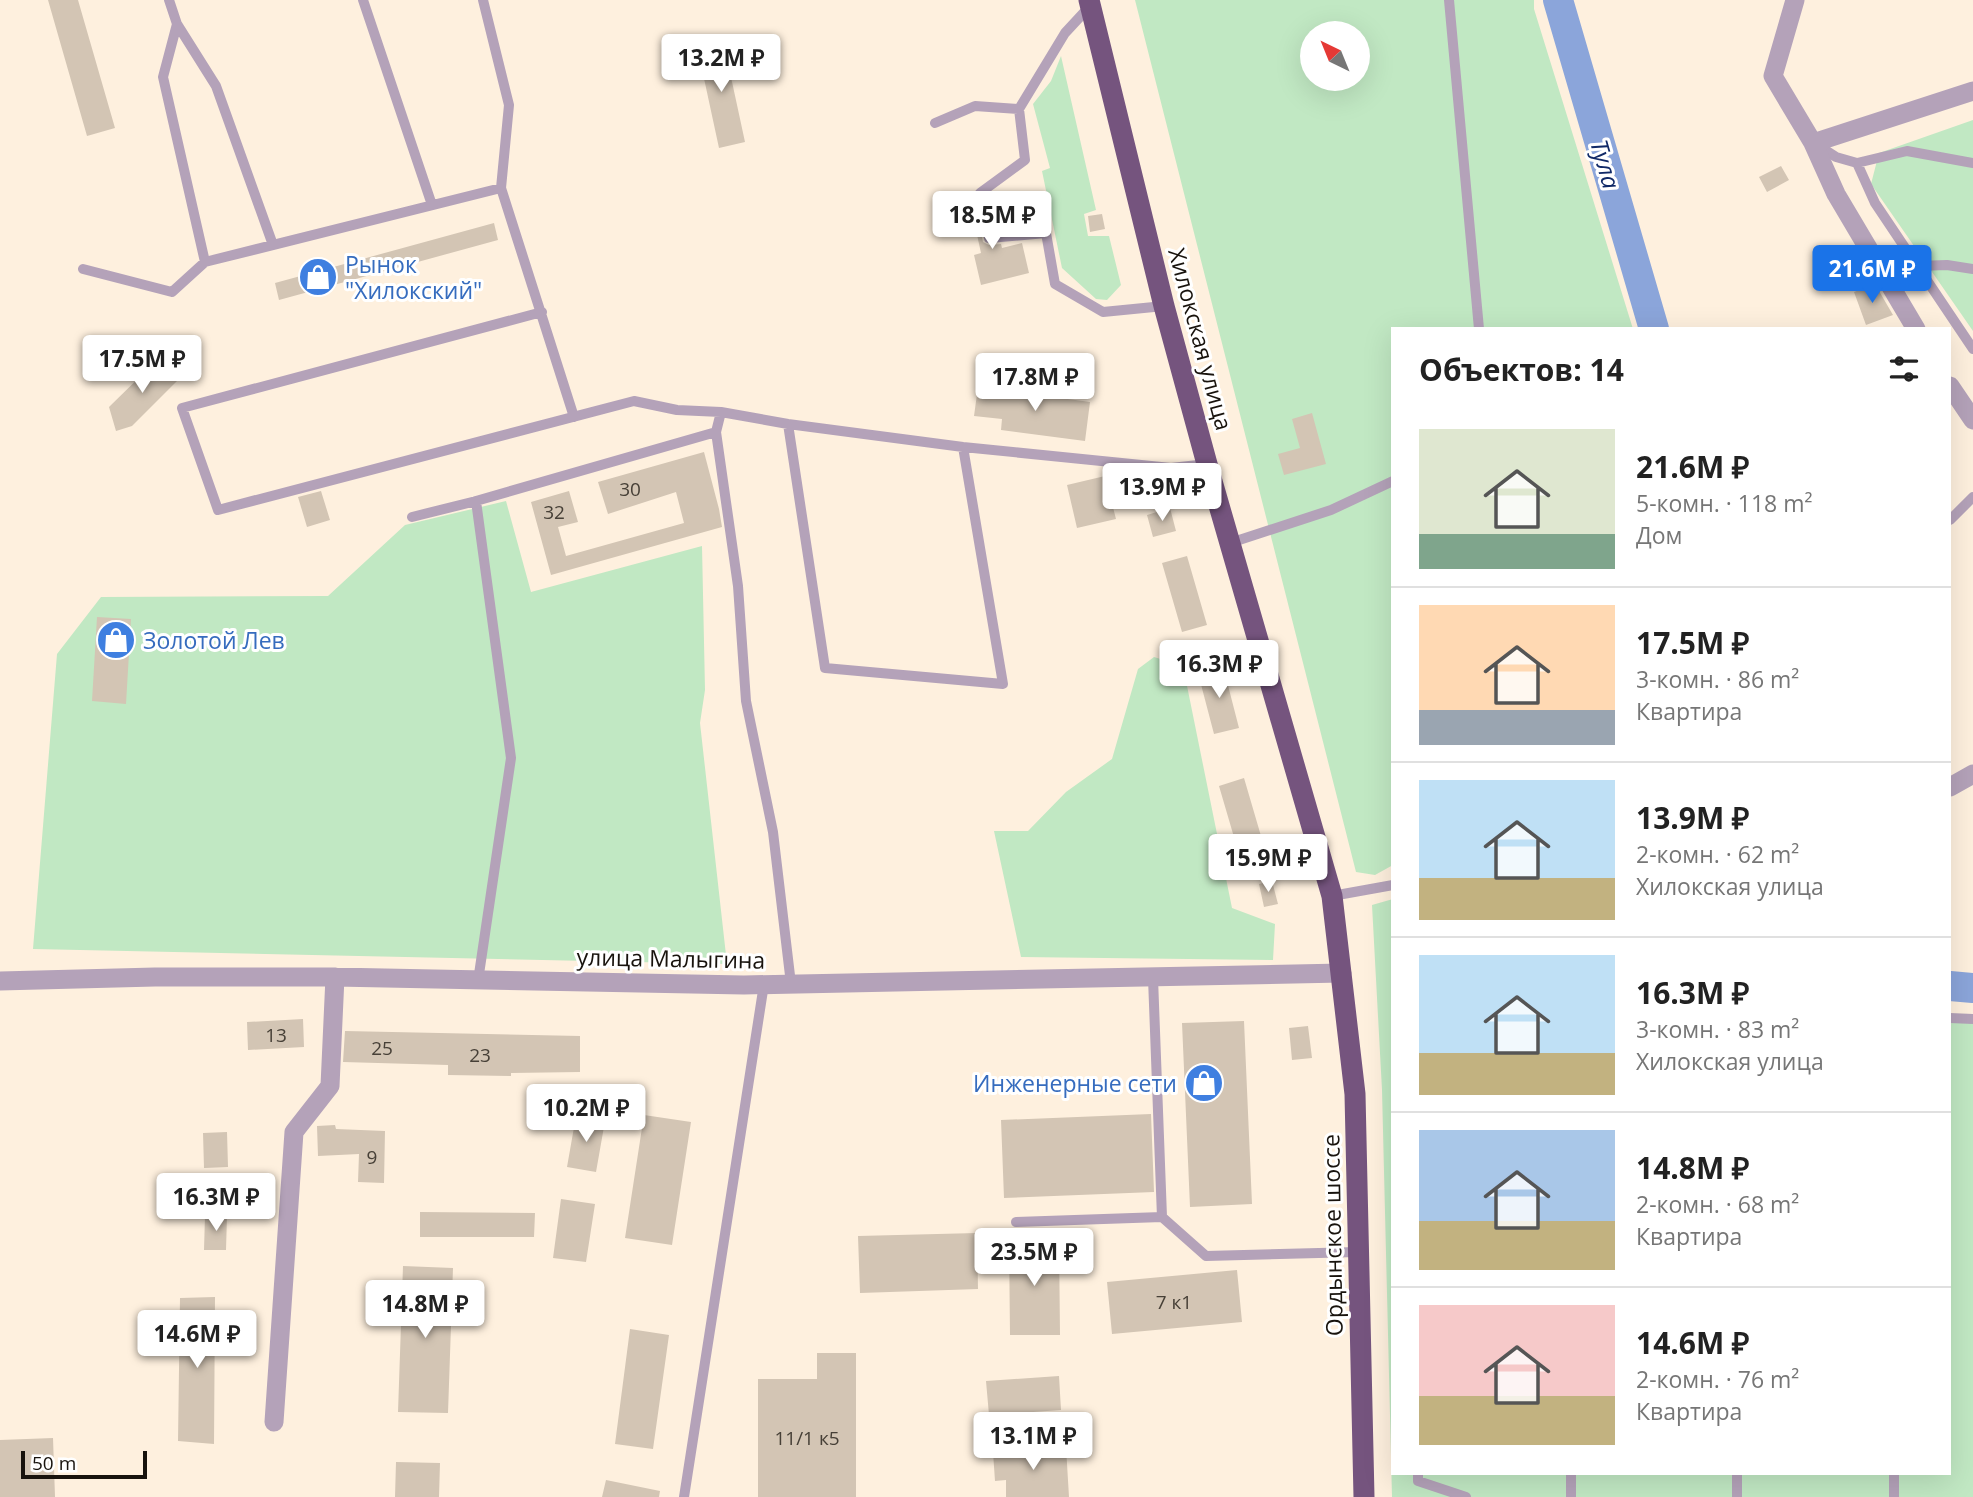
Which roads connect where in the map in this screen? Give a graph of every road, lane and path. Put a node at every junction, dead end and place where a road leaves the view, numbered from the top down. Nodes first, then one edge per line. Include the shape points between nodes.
1 (169, 0) edge
2 (363, 0) edge
3 (483, 0) edge
4 (1449, 0) edge
5 (1795, 0) edge
6 (1090, 3) edge
7 (177, 24) junction
8 (1973, 91) edge
9 (1019, 109) junction
10 (935, 122) dead end
11 (1813, 143) junction
12 (1857, 163) junction
13 (1973, 163) edge
14 (501, 188) junction
15 (432, 205) junction
16 (273, 245) junction
17 (205, 262) junction
18 (1918, 266) junction
19 (1973, 269) edge
20 (83, 270) dead end
21 (1164, 306) junction
22 (542, 312) junction
23 (1479, 327) edge
24 (1915, 327) edge
25 (1973, 349) edge
26 (1951, 387) edge
27 (722, 412) junction
28 (574, 417) junction
29 (1973, 420) edge
30 (788, 424) junction
31 (716, 432) junction
32 (963, 447) junction
33 (1207, 464) junction
34 (1391, 482) edge
35 (1973, 497) edge
36 (476, 501) junction
37 (412, 517) dead end
38 (1951, 519) edge
39 (1229, 544) junction
40 (1973, 774) edge
41 (1951, 786) edge
42 (1391, 885) edge
43 (1332, 896) junction
44 (1342, 973) junction
45 (335, 978) junction
46 (1153, 978) junction
47 (0, 981) edge
48 (478, 981) junction
49 (764, 984) junction
50 (791, 984) junction
51 (1951, 1018) edge
52 (1973, 1019) edge
53 (1163, 1217) junction
54 (1016, 1222) dead end
55 (1358, 1252) junction
56 (274, 1422) dead end
57 (1418, 1475) edge
58 (1571, 1475) edge
59 (1737, 1475) edge
60 (1894, 1475) edge
61 (684, 1497) edge
62 (1364, 1497) edge
63 (1466, 1497) edge
64 (1572, 1497) edge
65 (1737, 1497) edge
66 (1894, 1497) edge

1 - 7 lane
2 - 15 lane
3 - 14 lane via 509,104
4 - 23 lane
5 - 11 street via 1773,76
6 - 9 lane via 1065,33
6 - 21 highway, Хилокская улица
7 - 16 lane via 216,86
7 - 17 lane via 163,77
8 - 11 street
9 - 10 lane via 975,106
9 - 21 lane via 1025,160 980,193 989,238 1046,233 1055,284 1103,312
11 - 12 lane
11 - 24 street via 1836,194
12 - 13 lane via 1907,151
12 - 18 lane via 1875,203
14 - 15 lane
14 - 22 lane
15 - 16 lane
16 - 17 lane
17 - 20 lane via 172,292
18 - 19 lane
18 - 25 lane
21 - 33 highway, Хилокская улица
22 - 28 lane
22 - 28 lane via 182,408 218,510
26 - 29 street
27 - 28 lane via 677,410 634,401
27 - 30 lane
27 - 31 lane
30 - 32 lane
30 - 32 lane via 825,668 1003,684
31 - 36 lane
31 - 50 lane via 738,586 746,701 773,832
32 - 33 lane via 1171,468
33 - 39 highway, Хилокская улица
34 - 39 lane via 1331,510
35 - 38 lane
36 - 37 lane
36 - 48 lane via 511,758
39 - 43 highway, Хилокская улица
40 - 41 street
42 - 43 lane
43 - 44 highway, Хилокская улица
44 - 46 street, улица Малыгина
44 - 55 highway, Ордынское шоссе via 1355,1094
45 - 47 street, улица Малыгина
45 - 48 street, улица Малыгина
45 - 56 street via 330,1086 294,1132
46 - 50 street, улица Малыгина
46 - 53 lane
48 - 49 street, улица Малыгина
49 - 50 street, улица Малыгина
49 - 61 lane
51 - 52 lane
53 - 54 lane
53 - 55 lane via 1206,1256
55 - 62 highway, Ордынское шоссе
57 - 63 lane via 1418,1480
58 - 64 lane
59 - 65 lane
60 - 66 lane

